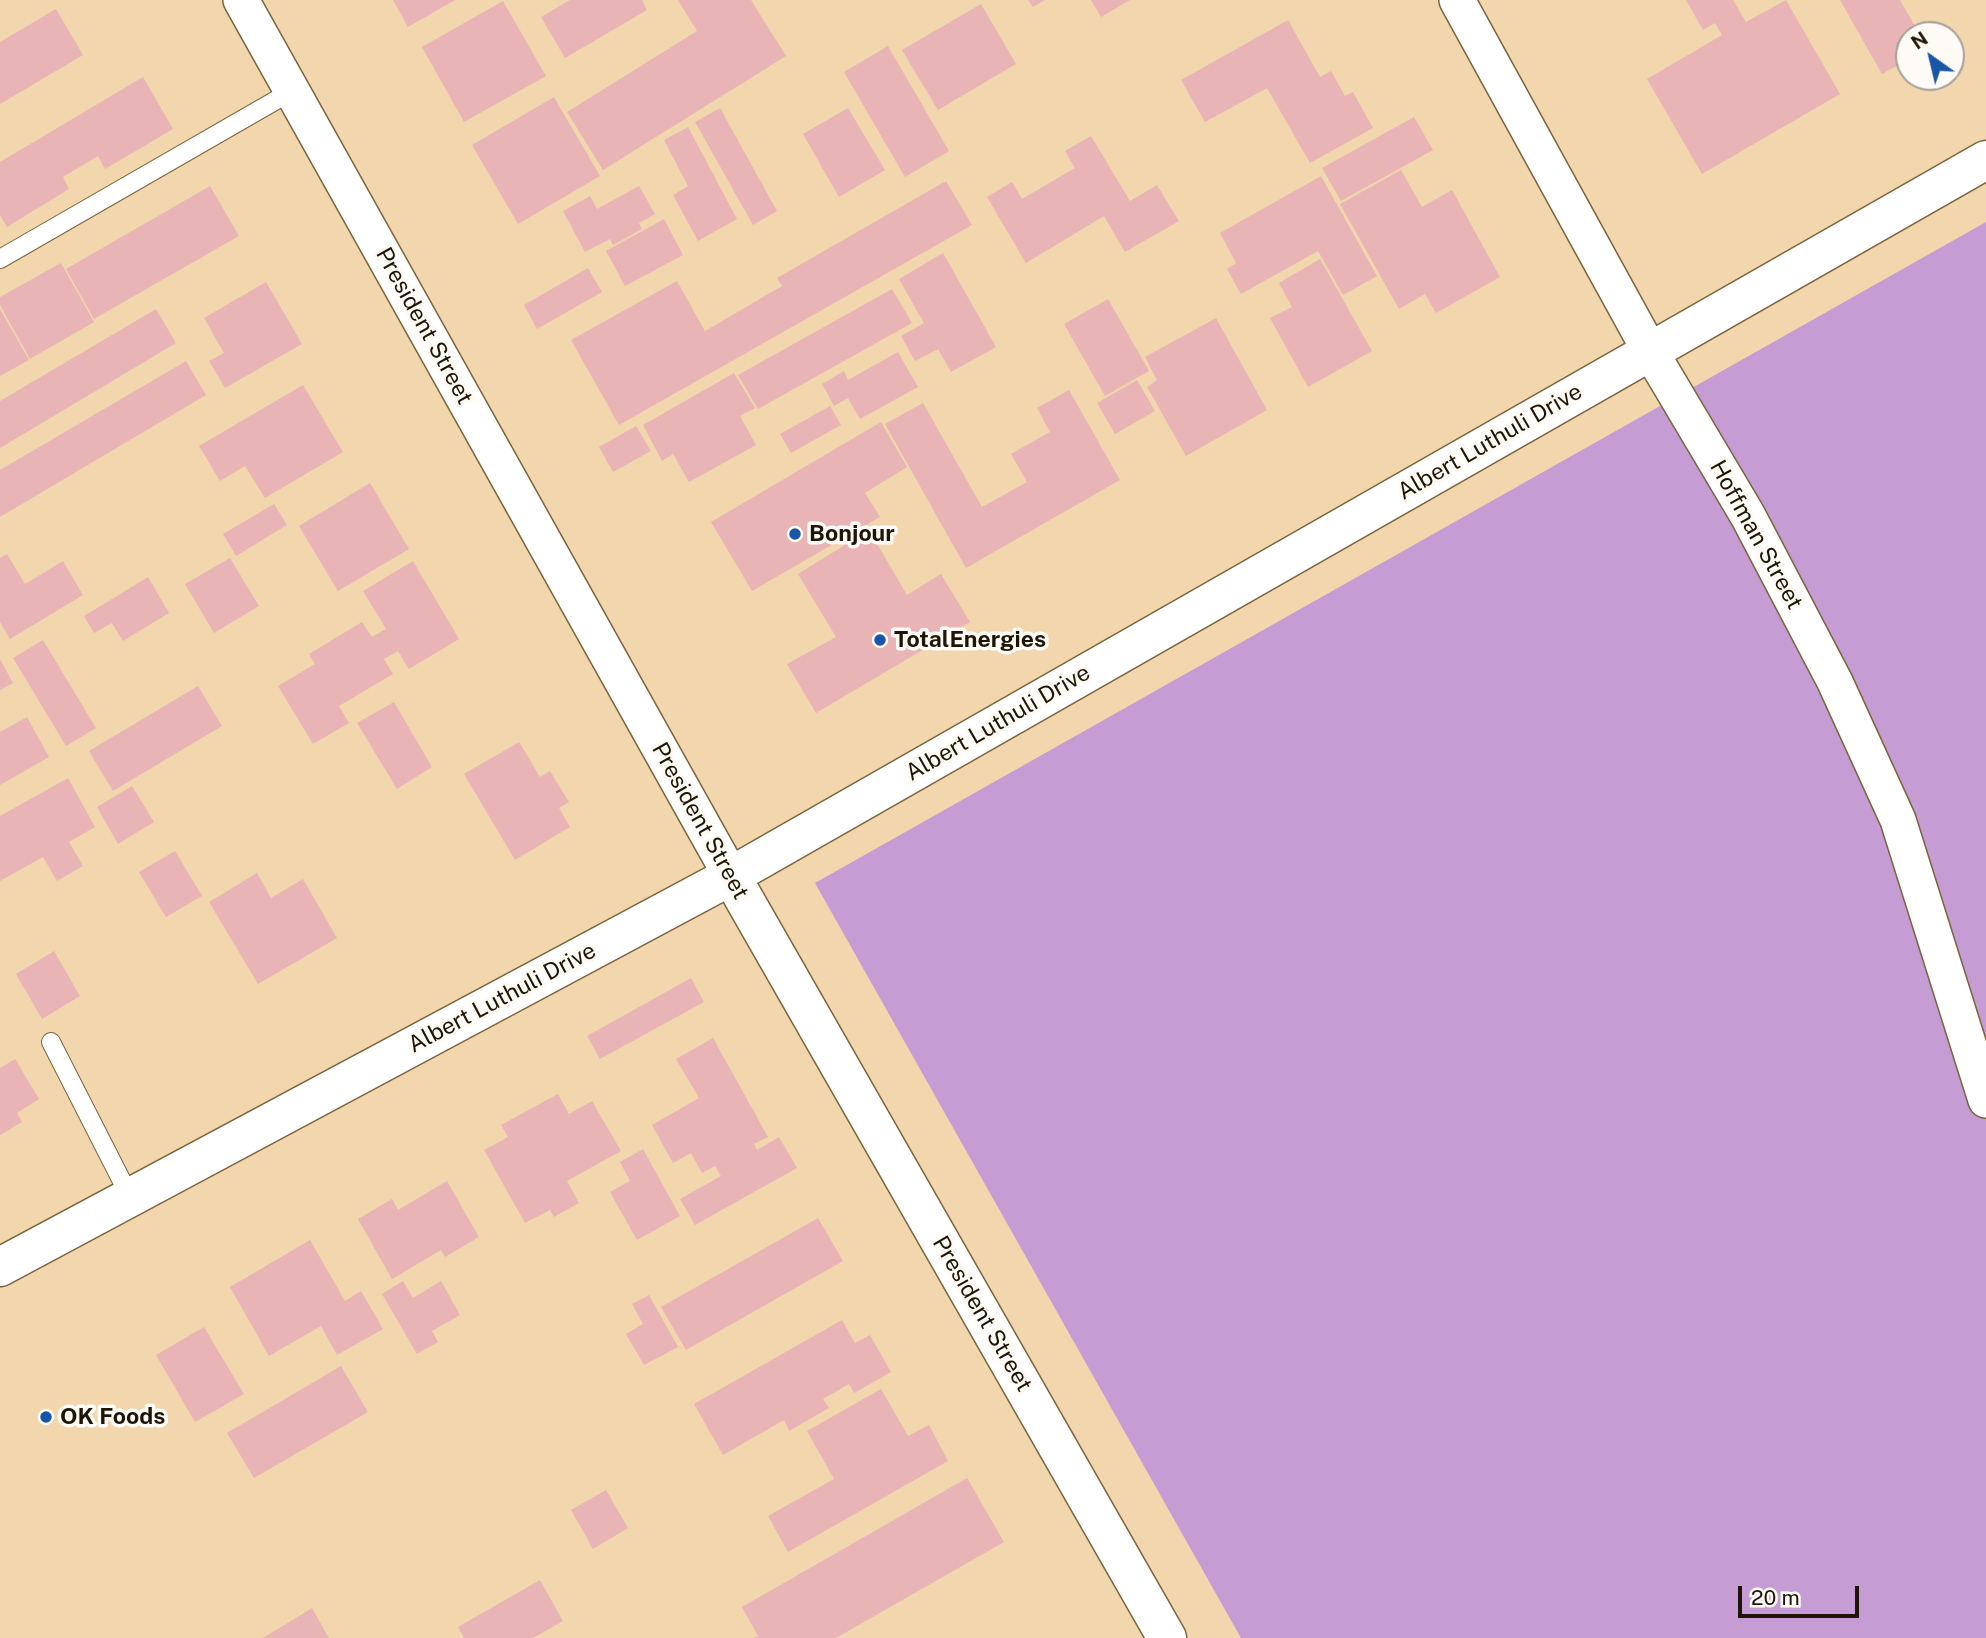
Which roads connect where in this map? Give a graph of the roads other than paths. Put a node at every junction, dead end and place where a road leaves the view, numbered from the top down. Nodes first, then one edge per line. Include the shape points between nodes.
1 (242, 0) edge
2 (1457, 0) edge
3 (292, 91) junction
4 (1986, 160) edge
5 (0, 259) edge
6 (1650, 351) junction
7 (731, 876) junction
8 (51, 1042) dead end
9 (1986, 1100) edge
10 (130, 1197) junction
11 (0, 1267) edge
12 (1167, 1638) edge

1 - 3 street, President Street
2 - 6 street, Hoffman Street
3 - 5 lane
3 - 7 street, President Street
4 - 6 main road, Albert Luthuli Drive
6 - 7 main road, Albert Luthuli Drive
6 - 9 street, Hoffman Street via 1754,527 1835,682 1898,820
7 - 10 main road, Albert Luthuli Drive
7 - 12 main road, President Street
8 - 10 lane
10 - 11 main road, Albert Luthuli Drive

